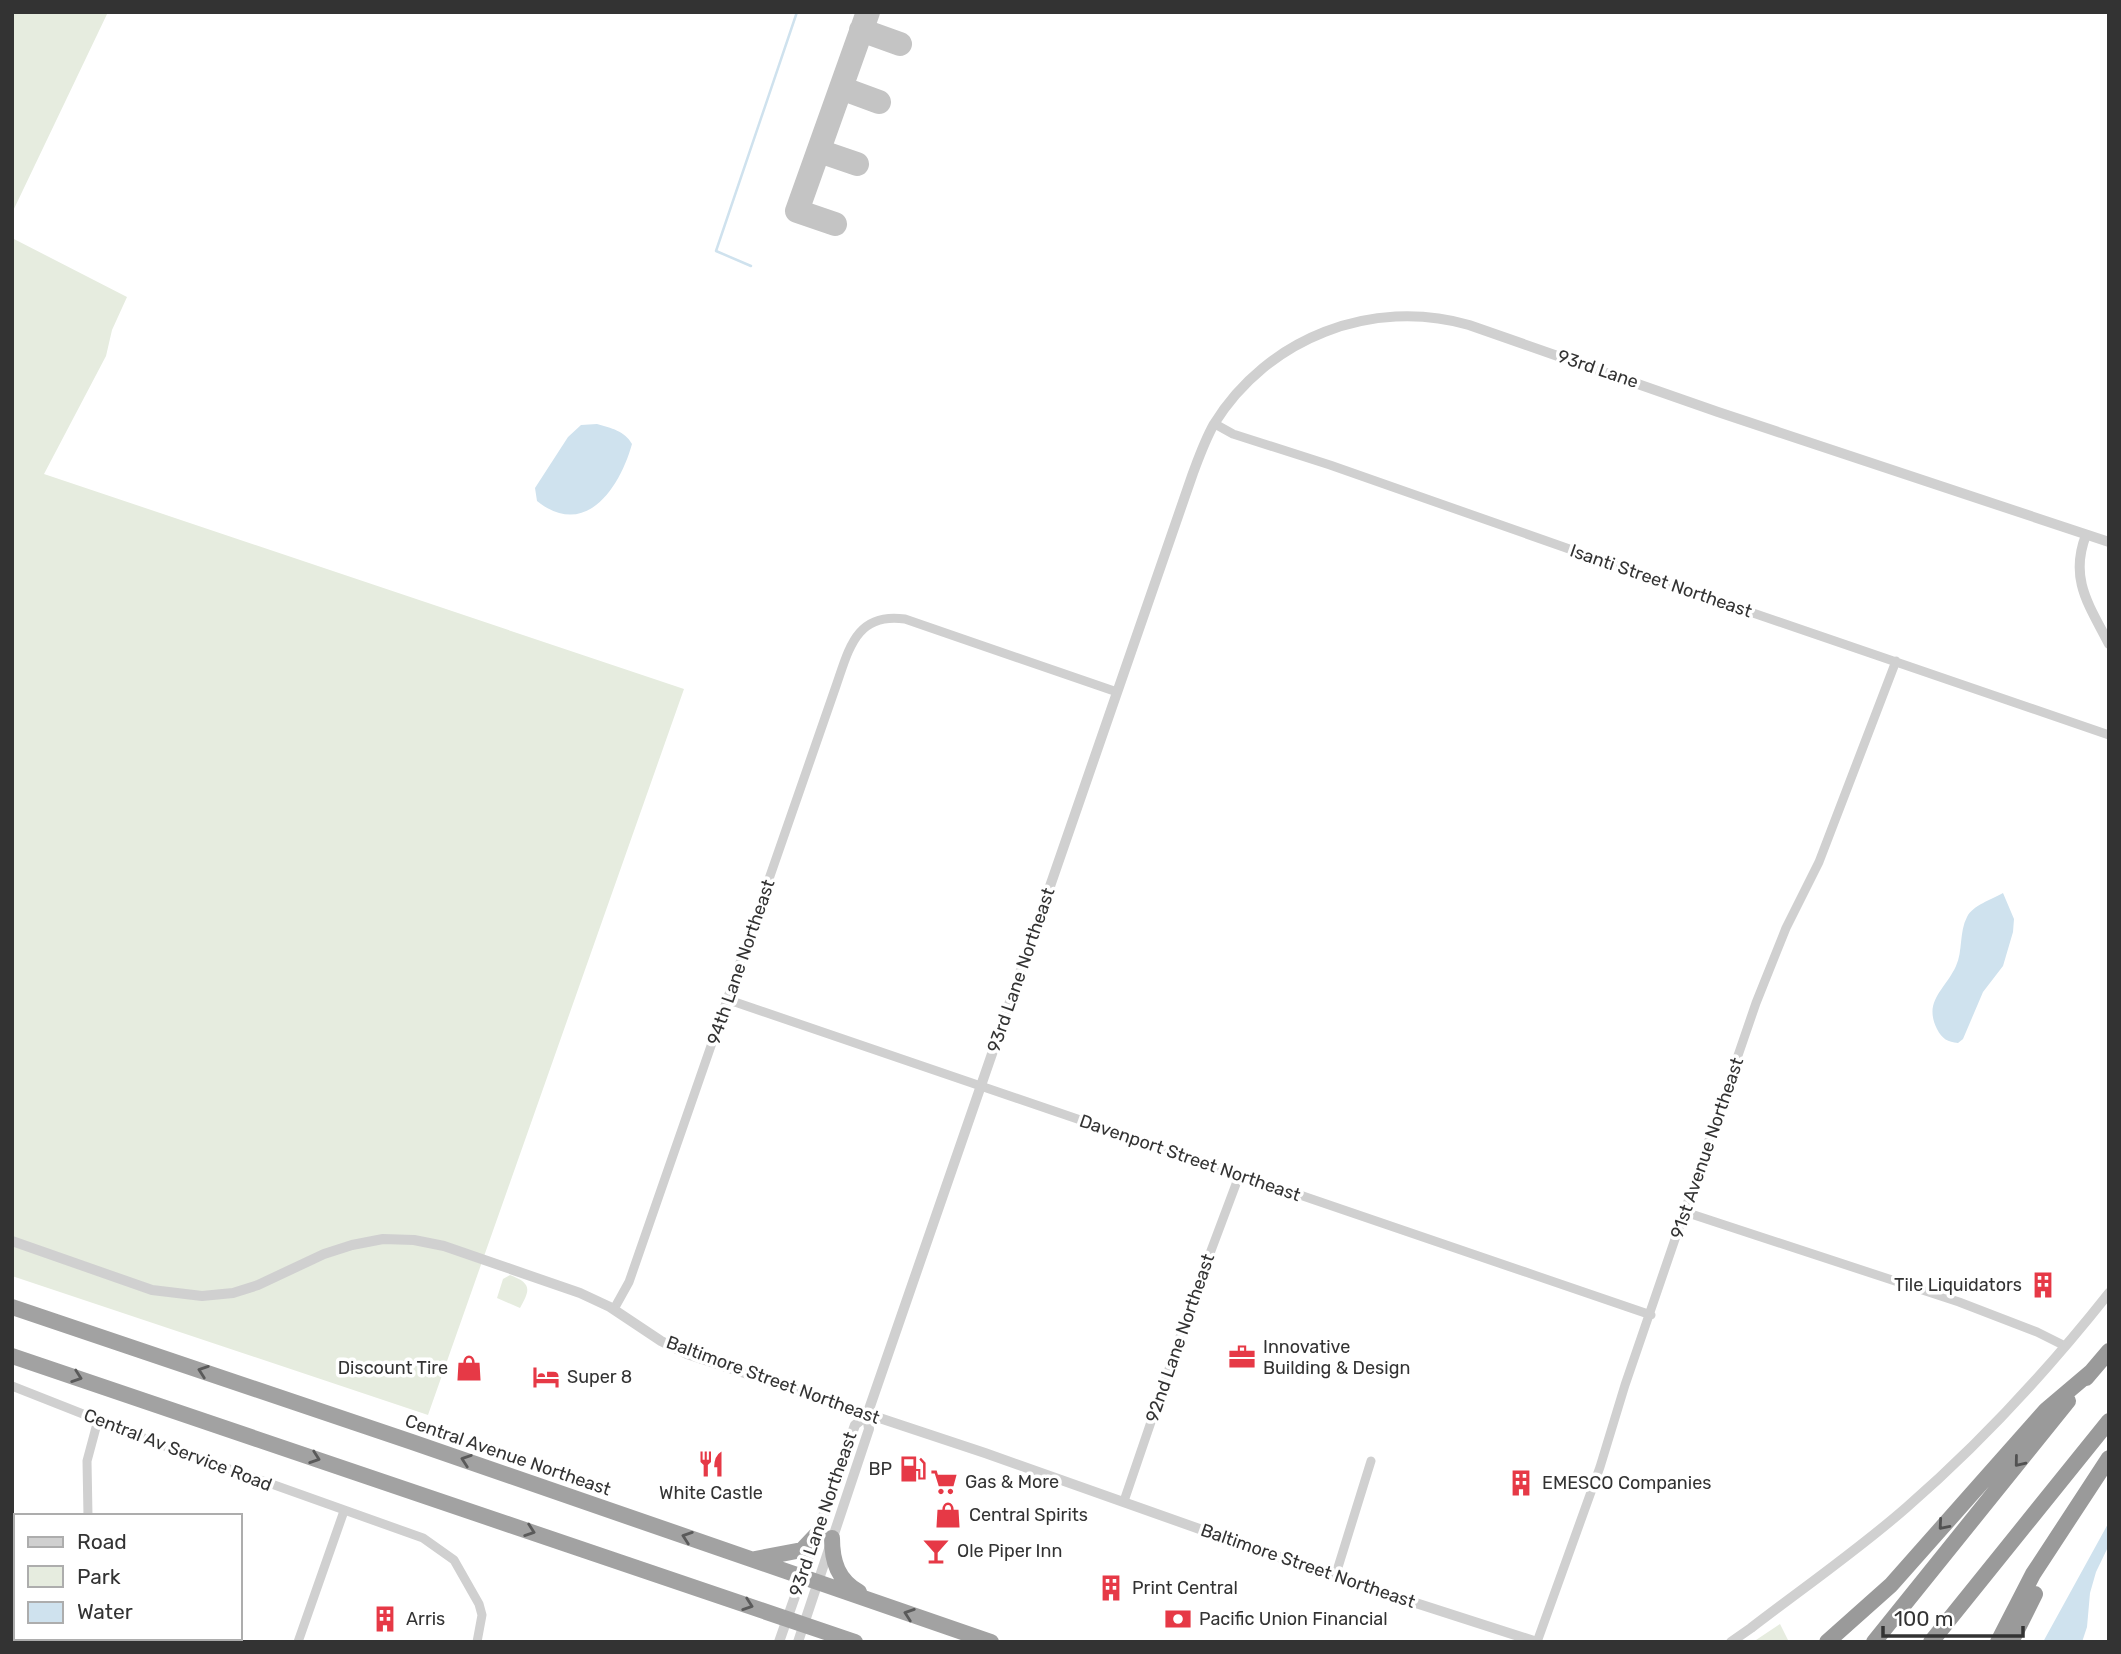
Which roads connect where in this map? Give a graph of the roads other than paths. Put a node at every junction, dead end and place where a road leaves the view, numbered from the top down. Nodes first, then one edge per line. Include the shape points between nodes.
1 (1215, 424) junction
2 (1175, 526) joint
3 (2086, 535) junction
4 (2109, 542) edge
5 (2109, 645) edge
6 (1896, 661) junction
7 (1117, 692) junction
8 (2109, 735) edge
9 (729, 1000) junction
10 (981, 1085) junction
11 (1239, 1175) junction
12 (1685, 1212) junction
13 (12, 1241) edge
14 (2109, 1293) edge
15 (12, 1307) edge
16 (614, 1309) junction
17 (1651, 1315) junction
18 (2066, 1346) junction
19 (2109, 1351) edge
20 (12, 1356) edge
21 (2092, 1371) junction
22 (12, 1386) edge
23 (867, 1415) junction
24 (98, 1420) junction
25 (2109, 1421) edge
26 (2109, 1458) edge
27 (1371, 1461) dead end
28 (1124, 1501) junction
29 (344, 1511) junction
30 (88, 1514) edge
31 (2061, 1532) junction
32 (825, 1536) junction
33 (750, 1559) junction
34 (802, 1577) junction
35 (1335, 1577) junction
36 (819, 1583) junction
37 (873, 1601) junction
38 (787, 1619) junction
39 (804, 1624) junction
40 (298, 1642) edge
41 (477, 1642) edge
42 (779, 1642) edge
43 (798, 1642) edge
44 (855, 1642) edge
45 (991, 1642) edge
46 (1537, 1642) edge
47 (1731, 1642) edge
48 (1827, 1642) edge
49 (1874, 1642) edge
50 (1931, 1642) edge
51 (1998, 1642) edge
52 (2011, 1642) edge

1 - 2 street, 93rd Lane
1 - 3 street, 93rd Lane via 1250,379 1308,338 1370,319 1440,318
1 - 6 street, Isanti Street Northeast via 1233,434
2 - 7 street, 93rd Lane Northeast
3 - 4 street, 93rd Lane
3 - 5 street via 2079,574
6 - 8 street, Isanti Street Northeast
6 - 12 street, 91st Avenue Northeast via 1819,862 1756,1003
7 - 9 street, 94th Lane Northeast via 905,619 874,620 856,637 846,658
7 - 10 street, 93rd Lane Northeast
9 - 10 street, Davenport Street Northeast
9 - 16 street, 94th Lane Northeast via 629,1282
10 - 11 street, Davenport Street Northeast
10 - 23 street, 93rd Lane Northeast
11 - 17 street, Davenport Street Northeast
11 - 28 street, 92nd Lane Northeast
12 - 17 street, 91st Avenue Northeast
12 - 18 street via 1959,1302
13 - 16 street, Baltimore Street Northeast via 152,1290 202,1296 258,1285 352,1245 414,1240 522,1272
14 - 18 street
33 -> 15 highway, Central Avenue Northeast
16 - 23 street, Baltimore Street Northeast via 672,1348
17 - 46 street, 91st Avenue Northeast
18 - 47 street via 2003,1416 1907,1507
19 - 21 highway
20 -> 38 highway
21 -> 48 highway via 2046,1410 1891,1585
21 -> 49 highway
22 - 24 street, Central Av Service Road
23 - 28 street, Baltimore Street Northeast
23 - 32 street, 93rd Lane Northeast via 869,1429
23 - 32 street, 93rd Lane Northeast via 855,1425
24 - 29 street, Central Av Service Road
24 - 30 street via 88,1461
25 - 50 highway
26 - 31 highway
27 - 35 street
28 - 35 street, Baltimore Street Northeast
29 - 40 street
29 - 41 street, Central Av Service Road via 423,1538 454,1560 479,1604 482,1615
31 - 51 highway
31 - 52 highway
32 - 33 highway via 802,1550
32 - 34 street, 93rd Lane Northeast
32 - 36 street, 93rd Lane Northeast
32 - 37 highway via 835,1569 850,1587
33 - 34 highway, Central Avenue Northeast
34 - 36 highway, Central Avenue Northeast
34 - 38 street, 93rd Lane Northeast
35 - 46 street, Baltimore Street Northeast
36 - 37 highway, Central Avenue Northeast
36 - 39 street, 93rd Lane Northeast
45 -> 37 highway, Central Avenue Northeast
38 - 39 highway
38 - 42 street, 93rd Lane Northeast
39 - 43 street, 93rd Lane Northeast
39 - 44 highway

